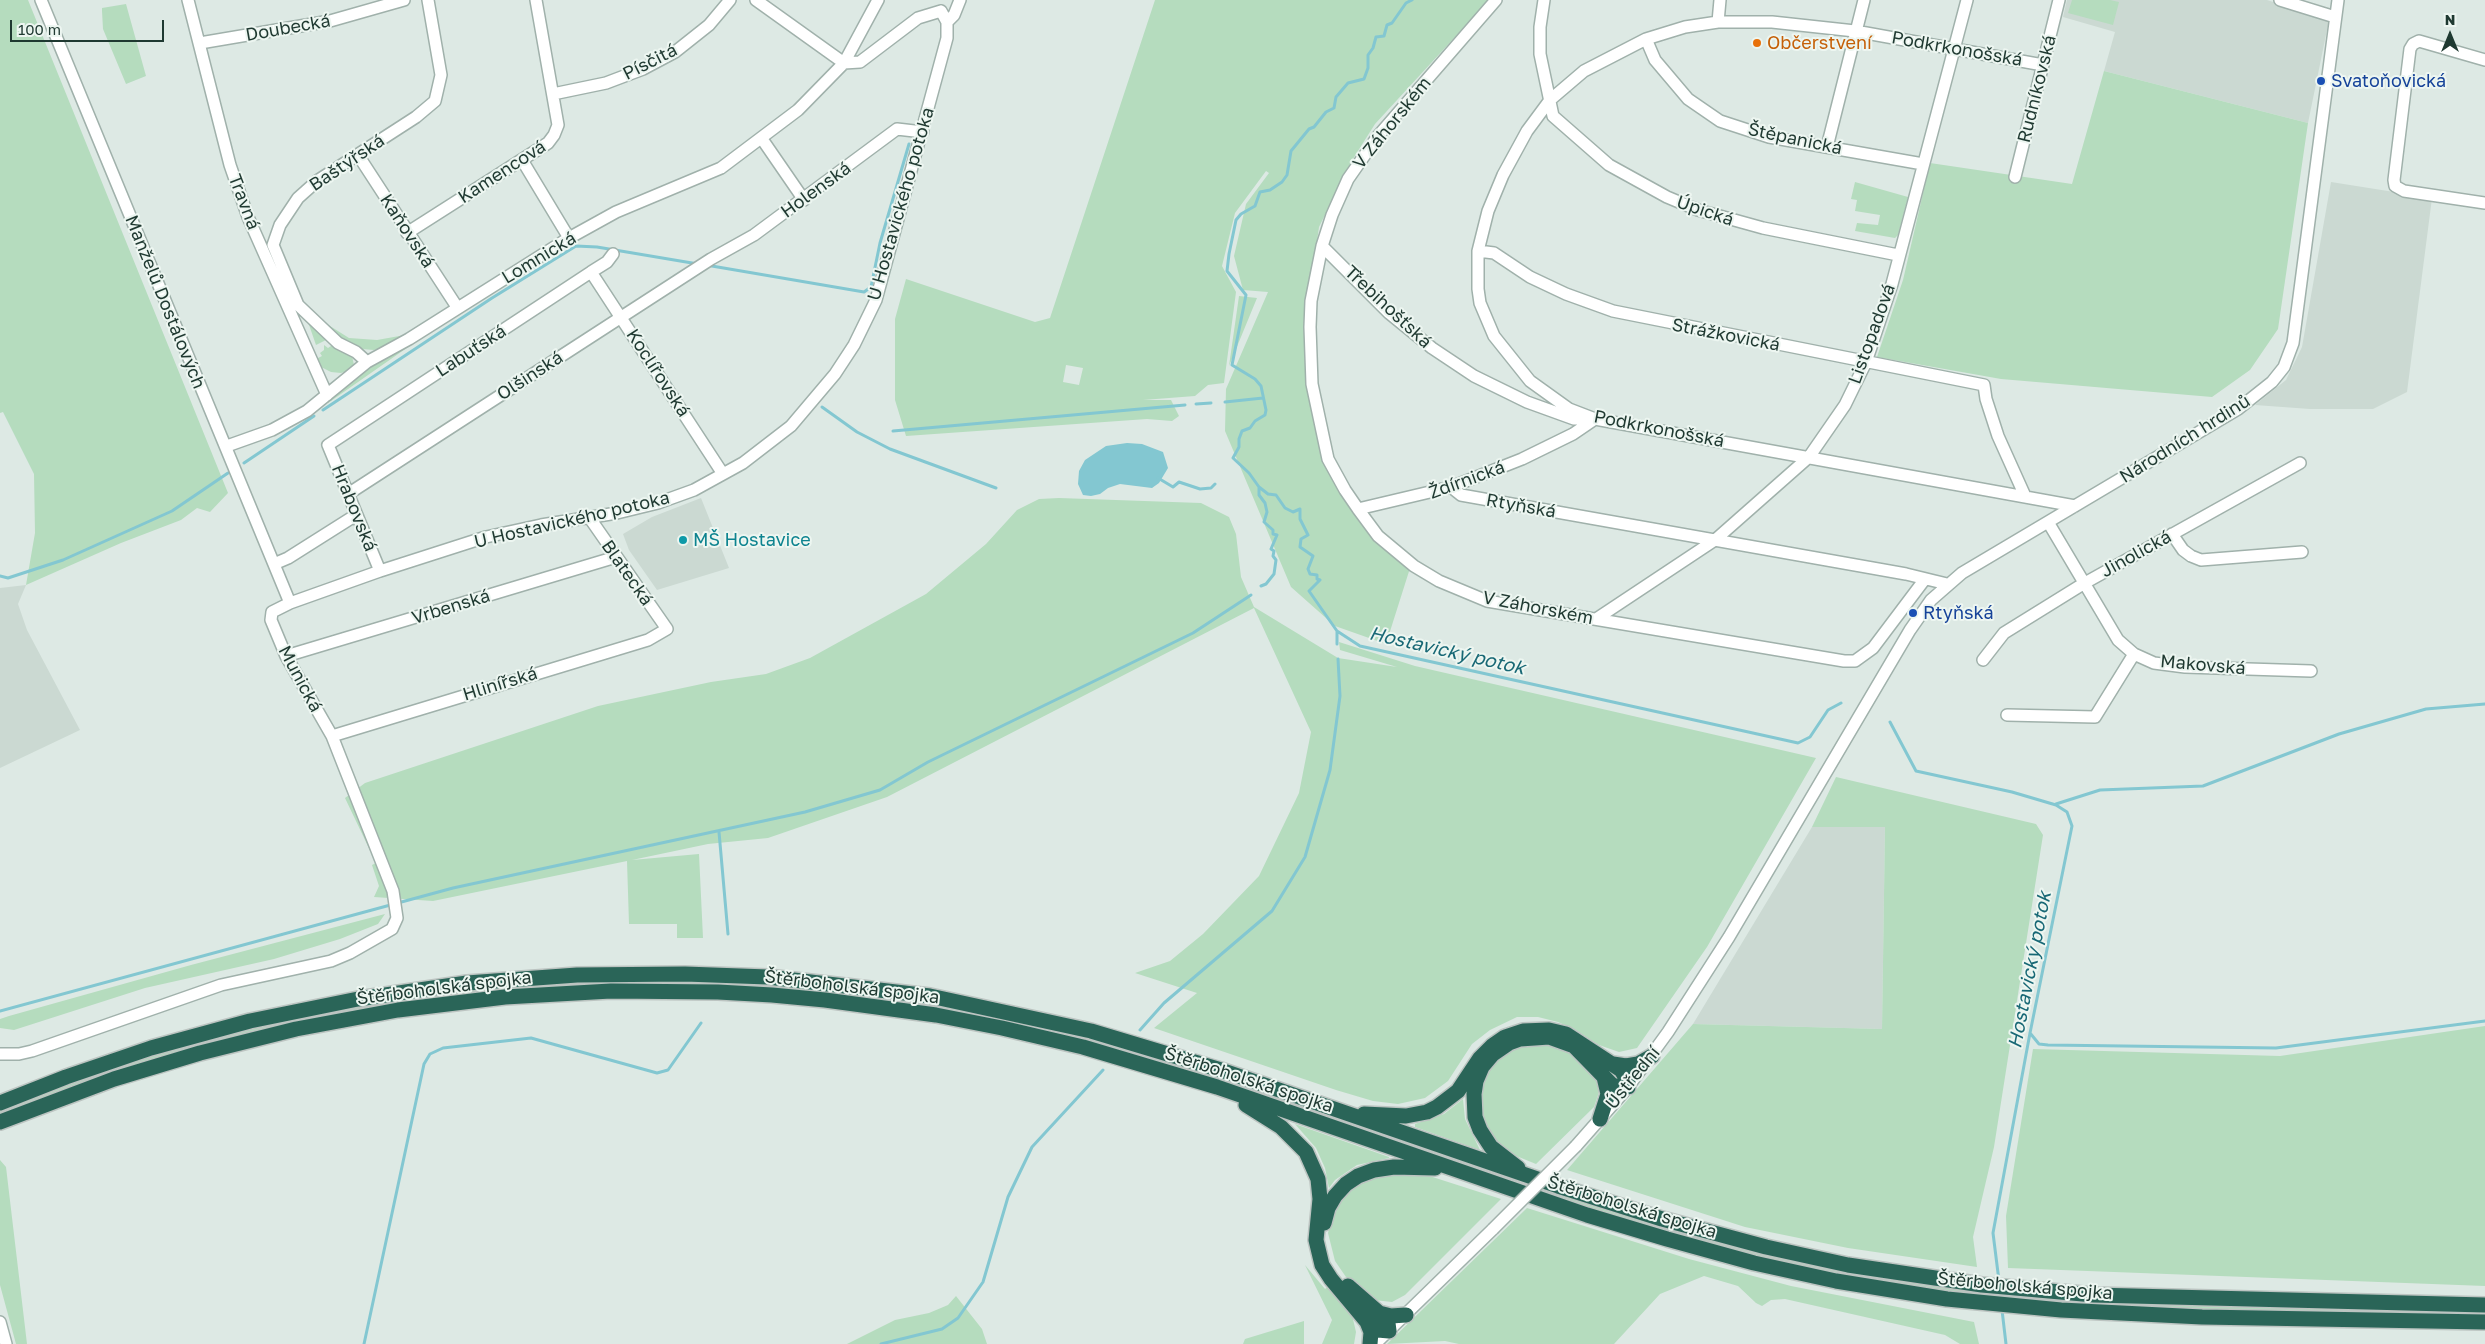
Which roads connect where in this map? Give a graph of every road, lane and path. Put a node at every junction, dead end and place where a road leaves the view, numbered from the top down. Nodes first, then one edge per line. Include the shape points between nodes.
1 (41, 0) edge
2 (188, 0) edge
3 (404, 0) edge
4 (428, 0) edge
5 (536, 0) edge
6 (730, 0) edge
7 (756, 0) edge
8 (878, 0) edge
9 (960, 0) edge
10 (1496, 0) edge
11 (1544, 0) edge
12 (1720, 0) edge
13 (1864, 0) edge
14 (1967, 0) edge
15 (2059, 0) edge
16 (2280, 0) edge
17 (2338, 0) edge
18 (943, 6) edge
19 (2335, 17) junction
20 (947, 22) junction
21 (1718, 22) junction
22 (1856, 31) junction
23 (1646, 38) junction
24 (200, 43) junction
25 (1954, 49) junction
26 (2485, 60) edge
27 (844, 63) junction
28 (2043, 64) junction
29 (553, 94) junction
30 (1550, 100) junction
31 (923, 132) junction
32 (762, 139) junction
33 (1827, 147) junction
34 (358, 155) junction
35 (522, 160) junction
36 (1923, 164) junction
37 (2015, 177) dead end
38 (804, 200) junction
39 (2485, 204) edge
40 (407, 233) junction
41 (569, 238) junction
42 (1322, 246) junction
43 (1478, 251) junction
44 (613, 254) dead end
45 (1898, 255) junction
46 (711, 259) joint
47 (591, 272) junction
48 (457, 307) junction
49 (622, 317) junction
50 (367, 362) junction
51 (1866, 362) junction
52 (327, 395) junction
53 (1595, 419) junction
54 (328, 445) joint
55 (227, 446) junction
56 (1809, 457) junction
57 (2300, 463) dead end
58 (723, 474) junction
59 (1451, 487) junction
60 (348, 494) junction
61 (2025, 496) junction
62 (2075, 506) junction
63 (1358, 509) junction
64 (356, 515) junction
65 (589, 518) junction
66 (2048, 522) junction
67 (2172, 534) junction
68 (1715, 540) junction
69 (2302, 552) dead end
70 (616, 557) junction
71 (274, 564) junction
72 (380, 571) junction
73 (1925, 579) junction
74 (1947, 584) junction
75 (2083, 584) junction
76 (290, 603) junction
77 (1596, 619) junction
78 (271, 620) joint
79 (667, 629) joint
80 (2134, 654) junction
81 (286, 656) junction
82 (1983, 660) dead end
83 (2311, 671) dead end
84 (2007, 715) dead end
85 (332, 736) junction
86 (1829, 764) joint
87 (0, 1054) edge
88 (1652, 1056) junction
89 (1608, 1070) junction
90 (1628, 1087) junction
91 (1217, 1088) junction
92 (0, 1103) edge
93 (1326, 1107) junction
94 (1600, 1119) junction
95 (0, 1122) edge
96 (1469, 1174) junction
97 (1558, 1186) junction
98 (2485, 1304) edge
99 (1406, 1314) junction
100 (1373, 1317) junction
101 (0, 1322) edge
102 (2485, 1322) edge
103 (1389, 1331) junction
104 (6, 1344) edge
105 (1370, 1344) edge
106 (1375, 1344) edge

1 - 55 street, Manželů Dostálových via 209,411
2 - 24 street, Travná
3 - 24 street, Doubecká via 330,21
4 - 34 street, Baštýřská via 441,75 435,101
5 - 29 street, Kamencová
6 - 29 street, Písčitá via 709,25 675,52 643,69 606,83
7 - 27 street
8 - 27 street
9 - 20 street, U Hostavického potoka
10 - 42 street, V Záhorském via 1378,136 1348,179
11 - 30 street via 1540,54
12 - 21 street
13 - 22 street
14 - 25 street, Listopadová
15 - 28 street, Rudníkovská
16 - 19 street
17 - 19 street, Národních hrdinů
18 - 20 street
18 - 27 street via 918,18 860,62
19 - 62 street, Národních hrdinů via 2294,334 2284,367 2272,382 2238,409
20 - 31 street, U Hostavického potoka via 947,38
21 - 22 street, Podkrkonošská via 1772,22
21 - 23 street, Podkrkonošská
22 - 25 street, Podkrkonošská
22 - 33 street
23 - 30 street, Podkrkonošská via 1584,71
23 - 33 street, Štěpanická via 1655,60 1688,98 1720,121 1769,137
24 - 52 street, Travná via 230,164 248,216
25 - 28 street, Podkrkonošská
25 - 36 street, Listopadová
26 - 39 street via 2419,41 2413,44 2394,180 2395,186 2404,191
27 - 32 street, Lomnická via 798,110
28 - 37 street, Rudníkovská
29 - 35 street, Kamencová via 558,125 554,135 548,143
30 - 43 street, Podkrkonošská via 1528,130 1503,175 1488,211
30 - 45 street, Úpická via 1553,116 1587,148 1609,165 1667,197 1730,220
31 - 38 street, Holenská via 897,130
31 - 58 street, U Hostavického potoka via 876,300 854,345 835,374 791,426 755,455
32 - 38 street
32 - 41 street, Lomnická via 721,168 616,212
33 - 36 street, Štěpanická
34 - 40 street, Kaňovská
34 - 50 street, Baštýřská via 317,181 298,198 280,225 273,245 298,305 338,343
35 - 40 street, Kamencová
35 - 41 street
36 - 45 street, Listopadová
38 - 46 street, Holenská
40 - 48 street, Kaňovská
41 - 48 street, Lomnická
42 - 53 street, Třebihošťská via 1389,313 1432,348 1474,376 1527,402 1574,419
42 - 63 street, V Záhorském via 1311,302 1312,384 1328,459
43 - 51 street, Strážkovická via 1494,253 1544,284 1613,311
43 - 53 street, Podkrkonošská via 1480,303 1494,336 1540,390 1569,409
44 - 47 street, Labuťská
45 - 51 street, Listopadová via 1892,284
46 - 49 street, Olšinská
47 - 49 street, Koclířovská
47 - 54 street, Labuťská
48 - 50 street, Lomnická
49 - 58 street, Koclířovská
49 - 60 street, Olšinská
50 - 52 street, Lomnická
51 - 56 street, Listopadová via 1845,405
51 - 61 street, Strážkovická via 1984,385 1998,436
52 - 55 street, Lomnická via 307,411 272,430
53 - 56 street, Podkrkonošská
53 - 59 street, Ždírnická via 1522,460
54 - 60 street, Hrabovská
55 - 71 street, Manželů Dostálových
56 - 61 street, Podkrkonošská
56 - 68 street, Listopadová
57 - 67 street, Jinolická
58 - 65 street, U Hostavického potoka via 694,490 658,503
59 - 63 street, Ždírnická
59 - 68 street, Rtyňská via 1461,495
60 - 64 street, Hrabovská
61 - 62 street, Podkrkonošská
62 - 66 street, Národních hrdinů
63 - 77 street, V Záhorském via 1390,548 1439,581 1487,601
64 - 71 street
64 - 72 street, Hrabovská
65 - 70 street, Blatecká
65 - 72 street, U Hostavického potoka via 486,538
66 - 74 street, Národních hrdinů
66 - 75 street, Makovská
67 - 69 street via 2183,550 2201,560
67 - 75 street, Jinolická
68 - 73 street, Rtyňská
68 - 77 street, Listopadová
70 - 79 street, Blatecká
70 - 81 street, Vrbenská
71 - 76 street, Manželů Dostálových
72 - 76 street, U Hostavického potoka
73 - 74 street, Rtyňská
73 - 77 street, V Záhorském via 1873,648 1855,661
74 - 86 street, Národních hrdinů via 1910,630
75 - 80 street, Makovská via 2118,640
75 - 82 street, Jinolická via 2004,633
76 - 78 street, U Hostavického potoka via 272,612
78 - 81 street, Munická
79 - 85 street, Hlinířská via 648,640
80 - 83 street, Makovská via 2154,663 2185,667
80 - 84 street via 2095,717
81 - 85 street, Munická
85 - 87 street, Munická via 396,904 397,918 392,929 331,961 221,984 32,1051
86 - 88 street, Ústřední via 1730,937
88 - 89 highway via 1638,1064
88 - 90 street, Ústřední
89 - 90 highway via 1616,1087
89 - 93 highway via 1566,1034 1550,1030 1523,1030 1492,1046 1458,1091 1427,1112 1393,1116
89 - 94 highway via 1608,1094
89 - 97 highway via 1574,1046 1539,1036 1520,1039 1500,1048 1478,1075 1474,1111 1487,1141 1516,1166
90 - 94 street, Ústřední
91 - 95 highway, Štěrboholská spojka via 1083,1047 936,1015 772,995 611,991 452,1003 296,1029 164,1063
91 - 96 highway, Štěrboholská spojka
91 - 100 highway via 1290,1133 1306,1152 1319,1187 1316,1232 1319,1256 1331,1279
92 - 93 highway, Štěrboholská spojka via 151,1048 304,1009 468,983 630,973 822,982 988,1007 1135,1044
93 - 97 highway, Štěrboholská spojka
94 - 99 street, Ústřední, bridge
96 - 100 highway via 1421,1167 1374,1170 1352,1179 1331,1202 1325,1215 1323,1234 1328,1260
96 - 102 highway, Štěrboholská spojka via 1605,1220 1754,1263 1873,1287 2015,1306 2174,1316
97 - 98 highway, Štěrboholská spojka via 1680,1225 1766,1247 1848,1265 1982,1286 2167,1298
99 - 100 highway
99 - 103 street, Ústřední
100 - 103 highway via 1388,1323
100 - 105 highway
101 - 104 street
103 - 106 street, Ústřední

